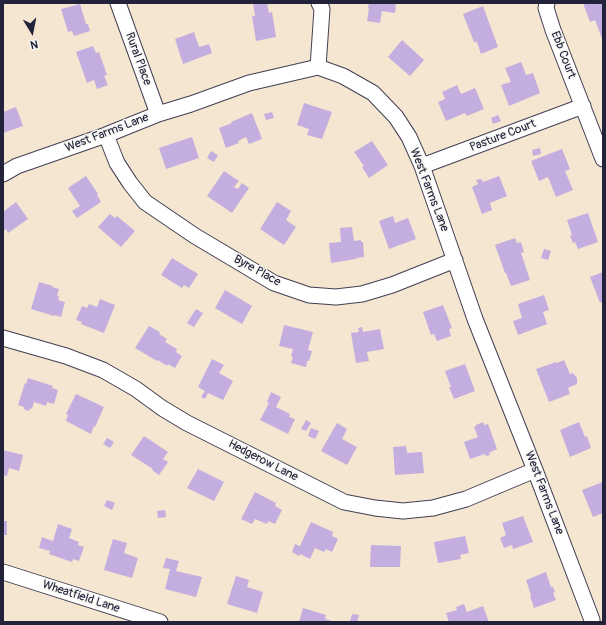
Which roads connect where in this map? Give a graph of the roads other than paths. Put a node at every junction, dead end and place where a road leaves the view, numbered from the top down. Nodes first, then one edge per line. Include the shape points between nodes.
1 (118, 3) edge
2 (319, 3) edge
3 (547, 3) edge
4 (318, 67) junction
5 (583, 106) junction
6 (158, 114) junction
7 (106, 135) junction
8 (603, 159) edge
9 (422, 166) junction
10 (3, 174) edge
11 (455, 260) junction
12 (3, 338) edge
13 (535, 470) junction
14 (3, 572) edge
15 (594, 620) edge
16 (160, 622) edge

1 - 6 street, Rural Place
2 - 4 street via 322,9
3 - 5 street, Ebb Court via 546,8 553,30
4 - 6 street, West Farms Lane via 249,83
4 - 9 street, West Farms Lane via 343,76 373,93 396,117 409,137
5 - 8 street, Ebb Court
5 - 9 street, Pasture Court
6 - 7 street, West Farms Lane
7 - 10 street, West Farms Lane via 17,166
7 - 11 street, Byre Place via 117,163 145,202 195,236 274,283 309,295 336,297 362,294
9 - 11 street, West Farms Lane
11 - 13 street, West Farms Lane via 475,319
12 - 13 street, Hedgerow Lane via 66,356 103,370 136,388 187,423 344,502 403,511 433,508 466,499
13 - 15 street, West Farms Lane
14 - 16 street, Wheatfield Lane

